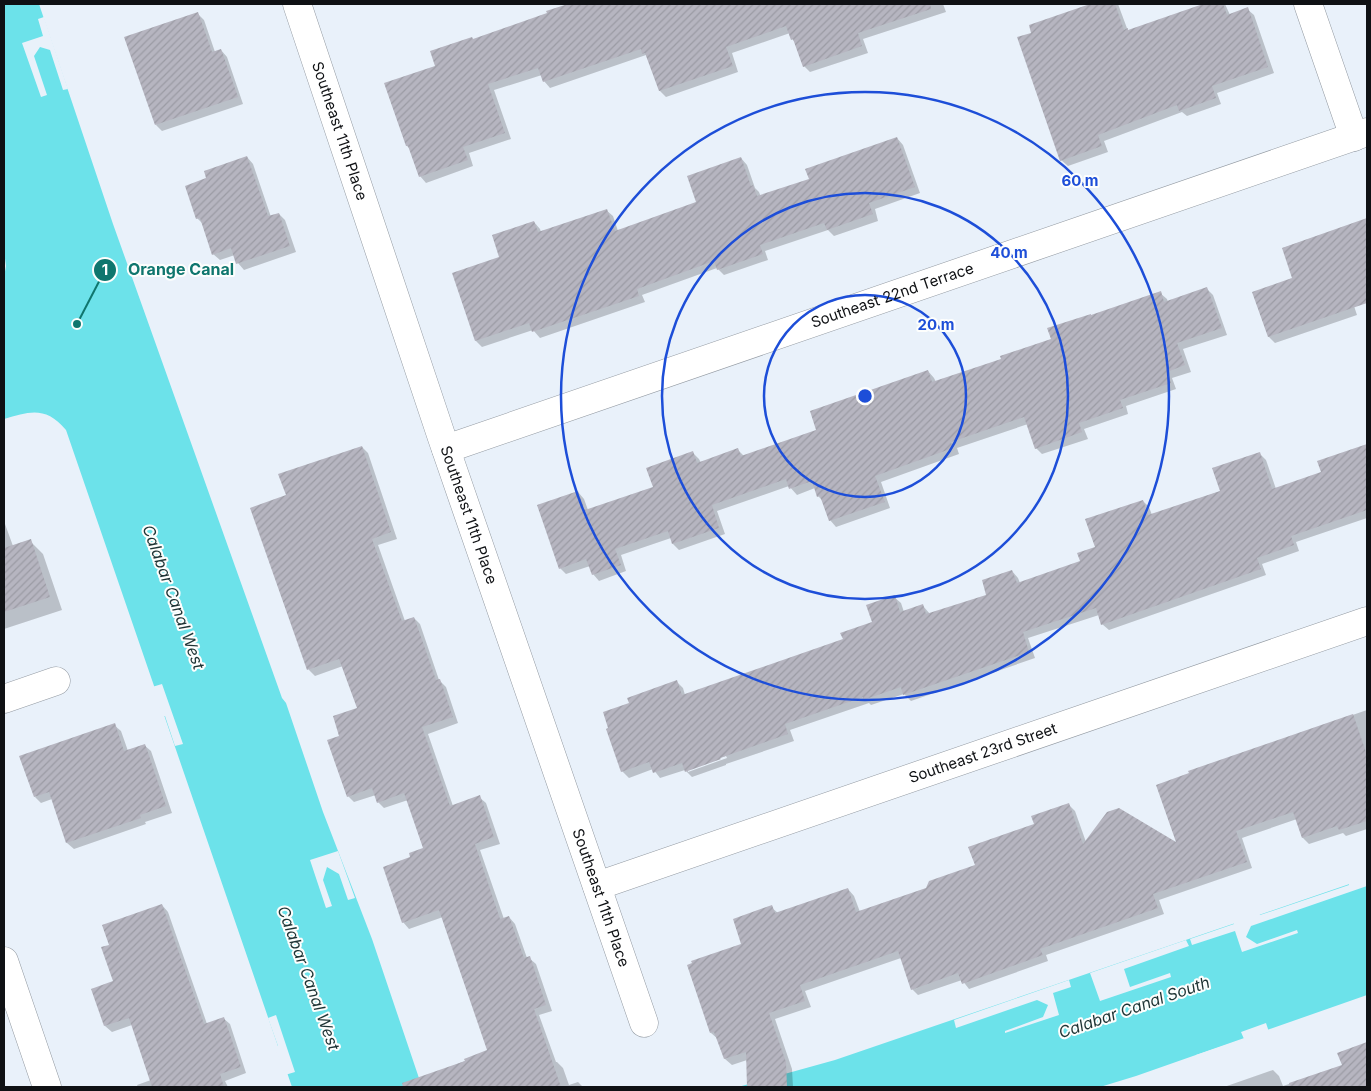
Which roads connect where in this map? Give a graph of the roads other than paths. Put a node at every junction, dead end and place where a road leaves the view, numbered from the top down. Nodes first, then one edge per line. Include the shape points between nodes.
1 (1308, 4) edge
2 (304, 6) edge
3 (1361, 134) edge
4 (446, 449) junction
5 (1367, 622) edge
6 (56, 681) dead end
7 (4, 700) edge
8 (597, 886) junction
9 (4, 961) edge
10 (644, 1023) dead end
11 (47, 1087) edge

1 - 3 street
2 - 4 street, Southeast 11th Place
3 - 4 street, Southeast 22nd Terrace
4 - 8 street, Southeast 11th Place
5 - 8 street, Southeast 23rd Street
6 - 7 street
8 - 10 street, Southeast 11th Place
9 - 11 street

